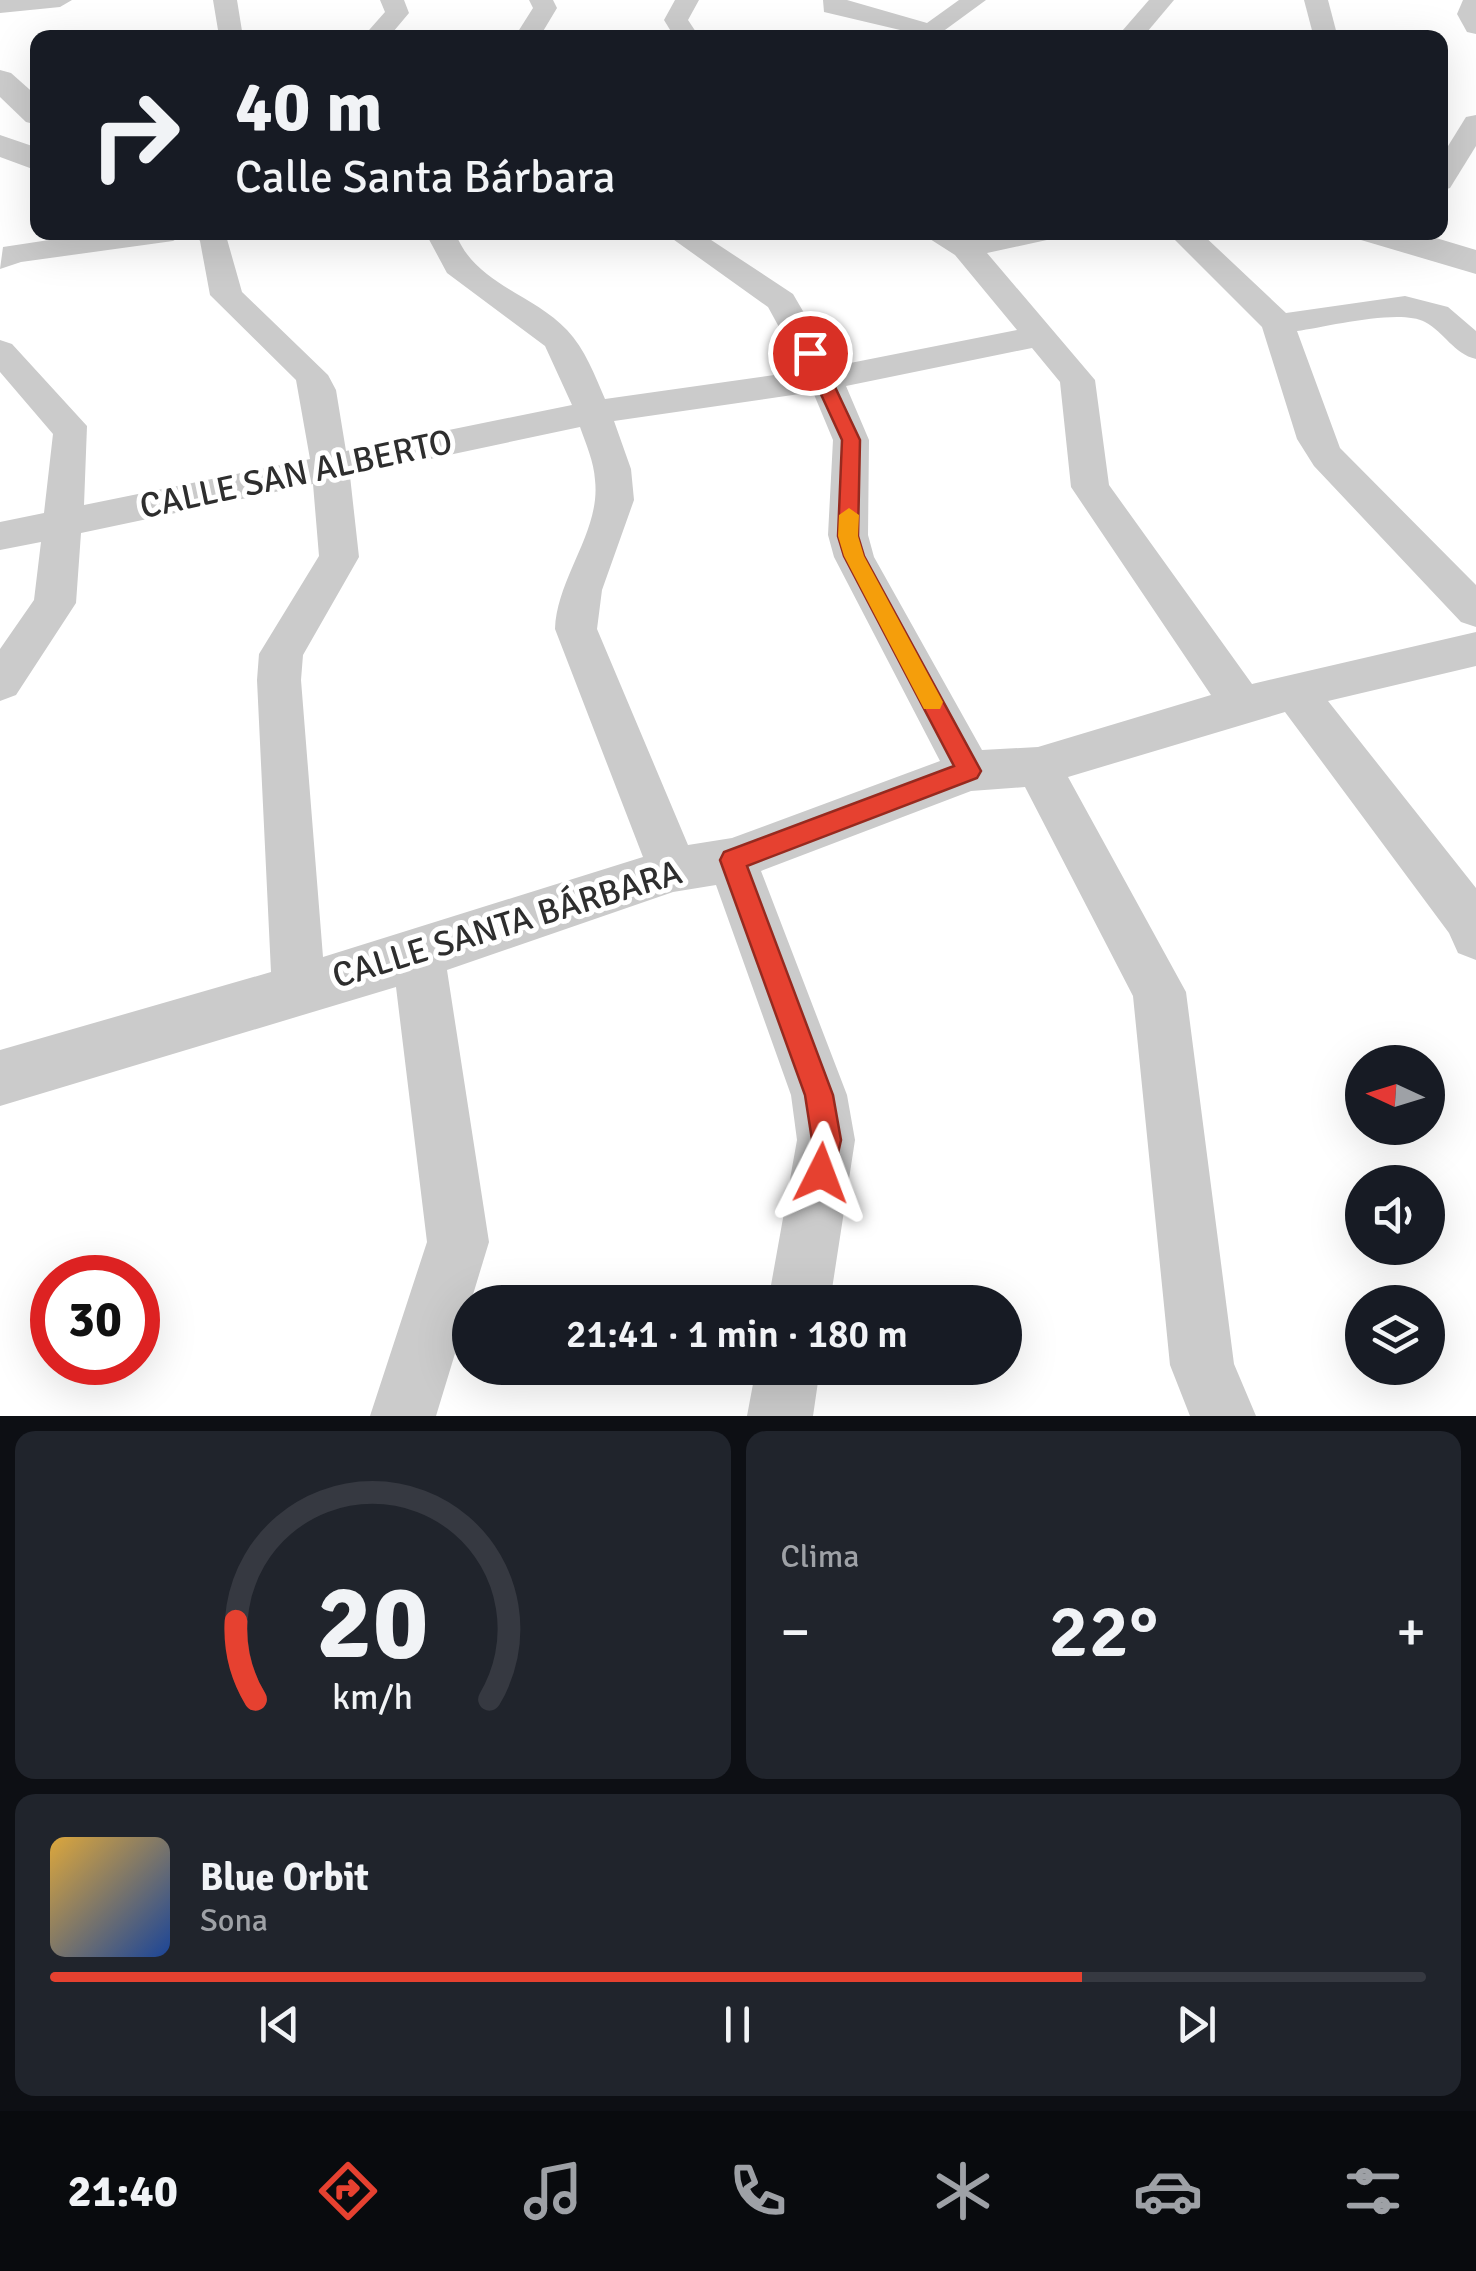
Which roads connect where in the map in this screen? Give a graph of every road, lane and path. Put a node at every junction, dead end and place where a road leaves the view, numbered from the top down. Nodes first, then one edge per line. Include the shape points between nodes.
1 (60, 0) edge
2 (225, 0) edge
3 (392, 0) edge
4 (541, 0) edge
5 (688, 0) edge
6 (974, 0) edge
7 (1162, 0) edge
8 (1316, 0) edge
9 (1475, 0) edge
10 (834, 3) edge
11 (0, 6) edge
12 (1476, 27) edge
13 (230, 30) edge
14 (381, 30) edge
15 (531, 30) edge
16 (683, 30) edge
17 (928, 30) edge
18 (932, 30) edge
19 (1135, 30) edge
20 (1324, 30) edge
21 (0, 80) edge
22 (30, 108) edge
23 (1476, 123) edge
24 (0, 145) edge
25 (30, 158) edge
26 (1448, 169) edge
27 (1448, 222) edge
28 (1476, 231) edge
29 (115, 240) edge
30 (213, 240) edge
31 (442, 240) edge
32 (690, 240) edge
33 (950, 240) edge
34 (1190, 240) edge
35 (1401, 240) edge
36 (0, 260) edge
37 (1476, 262) edge
38 (1278, 324) junction
39 (1040, 336) junction
40 (1476, 349) edge
41 (0, 351) edge
42 (825, 379) junction
43 (592, 413) junction
44 (328, 465) junction
45 (60, 526) junction
46 (0, 536) edge
47 (1476, 610) edge
48 (1476, 649) edge
49 (0, 682) edge
50 (1295, 692) junction
51 (1242, 704) junction
52 (1038, 767) junction
53 (969, 771) junction
54 (732, 860) junction
55 (673, 870) junction
56 (1476, 936) edge
57 (418, 955) junction
58 (299, 988) junction
59 (0, 1078) edge
60 (802, 1285) edge
61 (785, 1385) edge
62 (404, 1416) edge
63 (780, 1416) edge
64 (1222, 1416) edge

1 - 11 street
2 - 13 street
3 - 14 street via 397,13
4 - 15 street via 545,8
5 - 16 street via 676,20
6 - 18 street
7 - 19 street
8 - 20 street
9 - 12 street via 1469,14
10 - 17 street
21 - 22 street
23 - 26 street
24 - 25 street
27 - 28 street
29 - 36 street
30 - 44 street via 226,295 312,375
31 - 43 street via 448,259 555,337
32 - 42 street via 781,302
33 - 39 street
34 - 38 street
35 - 37 street
38 - 40 street via 1405,306 1436,314
38 - 47 street via 1321,448
39 - 42 street, CALLE SAN ALBERTO
39 - 51 street via 1082,395 1083,465 1090,487
41 - 45 street via 70,426
42 - 43 street, CALLE SAN ALBERTO
42 - 53 street via 851,440 848,536 854,556
43 - 44 street, CALLE SAN ALBERTO
43 - 55 street via 615,480 613,504 574,603 576,628
44 - 45 street, CALLE SAN ALBERTO
44 - 58 street via 339,556 281,654 279,680
45 - 46 street, CALLE SAN ALBERTO
45 - 49 street via 55,604
48 - 50 street, CALLE SANTA BÁRBARA
50 - 51 street, CALLE SANTA BÁRBARA
50 - 56 street
51 - 52 street, CALLE SANTA BÁRBARA
52 - 53 street, CALLE SANTA BÁRBARA
52 - 64 street via 1159,992 1202,1365
53 - 54 street, CALLE SANTA BÁRBARA
54 - 55 street, CALLE SANTA BÁRBARA
54 - 60 street via 819,1095 826,1140
55 - 57 street, CALLE SANTA BÁRBARA
57 - 58 street, CALLE SANTA BÁRBARA
57 - 62 street via 458,1242
58 - 59 street, CALLE SANTA BÁRBARA
61 - 63 street

